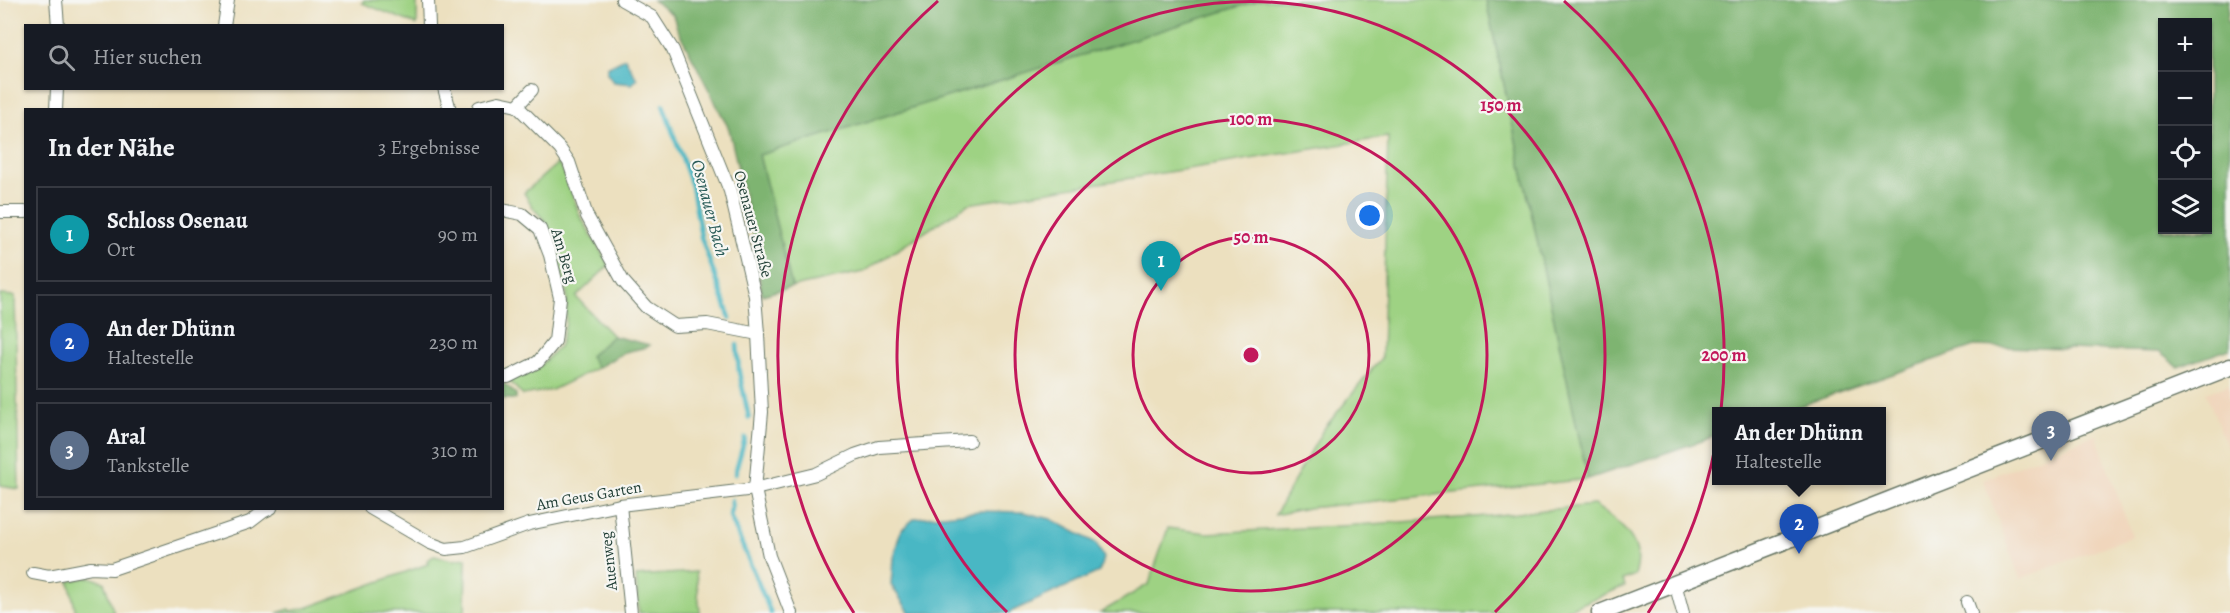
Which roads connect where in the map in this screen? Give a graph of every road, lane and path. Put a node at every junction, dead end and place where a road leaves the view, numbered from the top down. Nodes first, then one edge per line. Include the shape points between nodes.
1 (56, 0) edge
2 (228, 0) edge
3 (428, 0) edge
4 (622, 0) edge
5 (58, 24) edge
6 (224, 24) edge
7 (429, 24) edge
8 (57, 90) edge
9 (445, 90) edge
10 (532, 90) dead end
11 (517, 105) junction
12 (479, 107) dead end
13 (56, 108) edge
14 (449, 108) edge
15 (504, 210) edge
16 (0, 212) edge
17 (24, 212) edge
18 (759, 334) junction
19 (2230, 367) edge
20 (504, 377) edge
21 (969, 441) dead end
22 (755, 489) junction
23 (620, 505) junction
24 (266, 510) edge
25 (373, 510) edge
26 (33, 573) dead end
27 (1675, 583) junction
28 (631, 613) edge
29 (791, 613) edge
30 (1600, 613) edge
31 (1683, 613) edge

1 - 5 street
2 - 6 street
3 - 7 street
4 - 18 street, Osenauer Straße via 652,17 674,50 730,191 755,296
8 - 13 street
9 - 14 street
10 - 11 street
11 - 12 street via 499,102
11 - 18 street via 569,162 587,216 623,281 646,307 675,326 707,324
15 - 20 street, Am Berg via 522,214 540,229 560,298 555,341 538,362
16 - 17 street
18 - 22 street, Osenauer Straße via 762,412
19 - 27 main road
21 - 22 street via 879,447 816,474
22 - 23 street, Am Geus Garten
22 - 29 street, Osenauer Straße via 769,556
23 - 25 street, Am Geus Garten via 529,524 465,547 446,549
23 - 28 street, Auenweg
24 - 26 street via 250,522 112,569 91,568 49,576
27 - 30 main road
27 - 31 street

